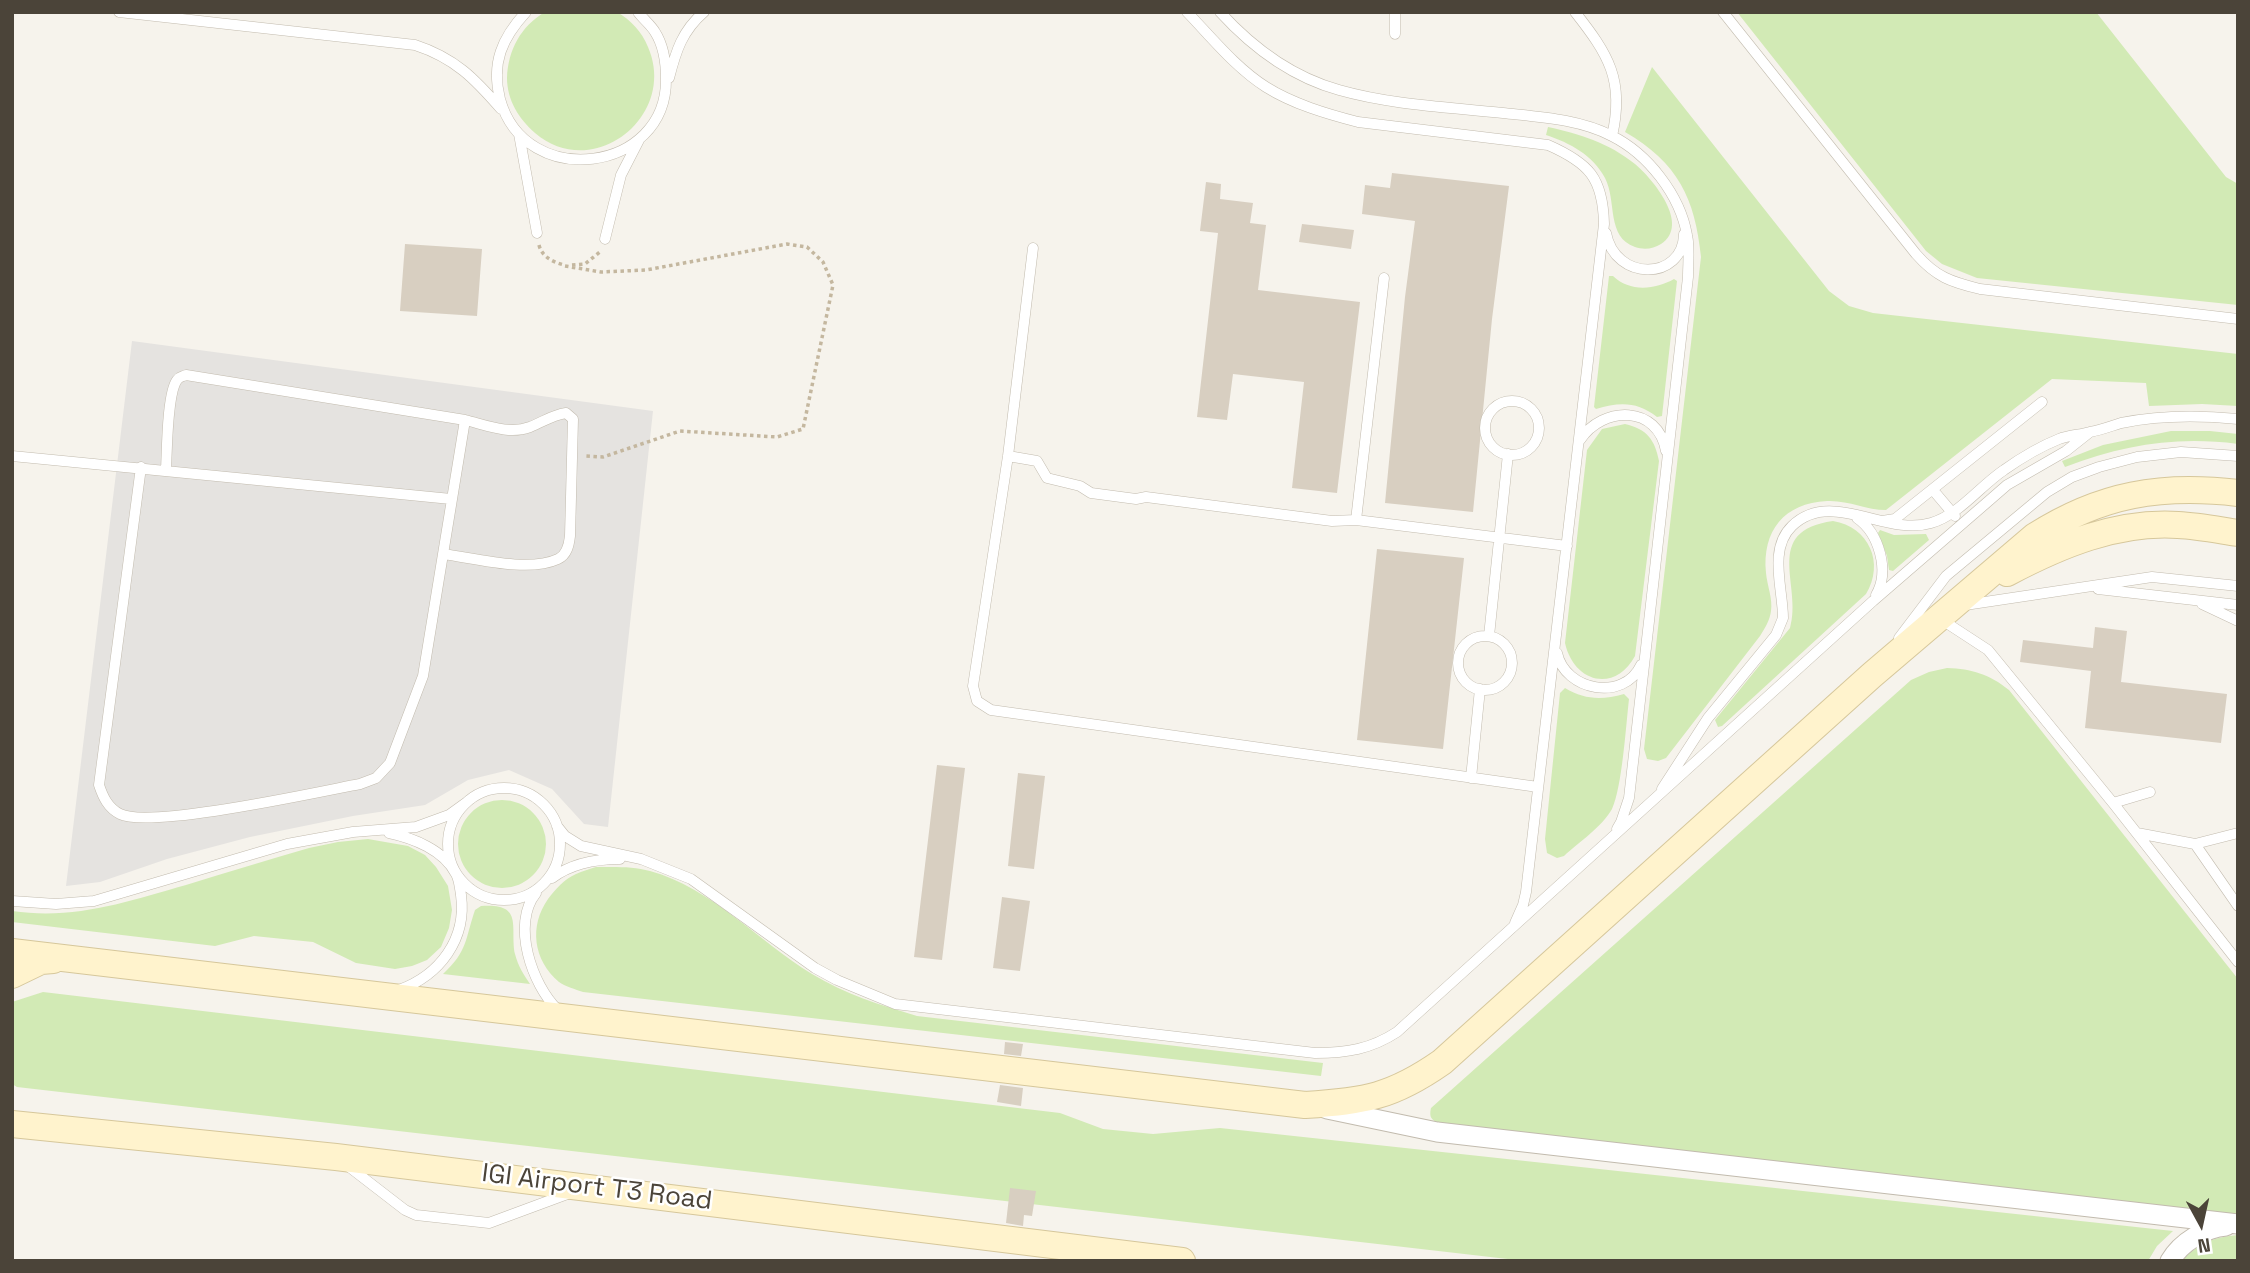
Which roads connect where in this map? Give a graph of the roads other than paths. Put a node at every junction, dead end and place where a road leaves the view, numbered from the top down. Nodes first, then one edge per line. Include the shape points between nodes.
1 (119, 12) edge
2 (526, 12) edge
3 (638, 12) edge
4 (704, 12) edge
5 (1187, 12) edge
6 (1220, 12) edge
7 (1395, 12) edge
8 (1575, 12) edge
9 (1723, 12) edge
10 (1395, 34) dead end
11 (666, 90) junction
12 (504, 112) junction
13 (519, 134) junction
14 (1612, 136) junction
15 (641, 137) junction
16 (1684, 220) junction
17 (1604, 224) junction
18 (537, 233) road end
19 (605, 239) road end
20 (1033, 248) dead end
21 (1384, 278) dead end
22 (2238, 319) edge
23 (2042, 401) dead end
24 (2238, 419) edge
25 (465, 420) junction
26 (2091, 432) junction
27 (1578, 444) junction
28 (1508, 454) junction
29 (12, 456) edge
30 (1008, 456) junction
31 (1667, 456) junction
32 (2238, 456) edge
33 (141, 467) junction
34 (166, 470) junction
35 (1933, 490) junction
36 (2238, 493) edge
37 (451, 499) junction
38 (1951, 512) junction
39 (1850, 514) junction
40 (1356, 520) junction
41 (1878, 522) junction
42 (1961, 524) junction
43 (2238, 533) edge
44 (1499, 537) junction
45 (1567, 546) junction
46 (443, 554) junction
47 (2238, 586) edge
48 (2073, 589) junction
49 (2185, 599) junction
50 (1873, 601) junction
51 (2238, 605) edge
52 (1952, 606) junction
53 (2238, 621) edge
54 (1489, 636) junction
55 (1556, 644) junction
56 (1644, 658) junction
57 (1872, 675) junction
58 (1480, 689) junction
59 (1471, 778) junction
60 (1538, 787) junction
61 (2150, 792) dead end
62 (1654, 801) junction
63 (467, 802) junction
64 (2113, 803) junction
65 (557, 826) junction
66 (378, 830) junction
67 (2136, 833) junction
68 (2238, 833) edge
69 (1609, 841) junction
70 (2195, 844) junction
71 (641, 859) junction
72 (456, 874) junction
73 (541, 886) junction
74 (12, 901) edge
75 (2238, 905) edge
76 (1508, 932) junction
77 (2219, 937) junction
78 (2238, 947) edge
79 (12, 952) edge
80 (71, 959) junction
81 (2238, 962) edge
82 (12, 975) edge
83 (374, 993) junction
84 (576, 1018) junction
85 (1305, 1105) junction
86 (12, 1112) edge
87 (12, 1124) edge
88 (51, 1129) junction
89 (336, 1157) junction
90 (586, 1187) junction
91 (2238, 1224) edge
92 (1182, 1261) edge
93 (2170, 1261) edge

1 - 12 lane via 415,45 438,52 459,66
2 - 12 lane via 509,30 498,56 496,85
3 - 11 lane via 655,33 666,60
4 - 11 lane via 686,30 677,48
5 - 17 lane via 1241,68 1309,107 1358,122 1535,142 1564,152 1595,179 1602,192
6 - 14 lane via 1255,47 1302,76 1337,89 1408,103 1555,118
7 - 10 lane
8 - 14 lane via 1602,47 1613,71 1616,118
9 - 22 lane via 1916,254 1943,278 1980,289
11 - 15 lane via 657,115
12 - 13 lane
13 - 15 lane via 540,151 566,160 593,160 619,152
13 - 18 lane
14 - 16 lane via 1652,168 1676,200
15 - 19 lane via 621,175
16 - 17 lane via 1680,252 1670,263 1642,270 1627,266 1616,256
16 - 31 lane via 1688,277
17 - 27 lane
20 - 30 lane
21 - 40 lane
23 - 35 lane
24 - 26 lane via 2153,418
25 - 34 lane via 186,375 174,383
25 - 37 lane
25 - 46 lane via 515,430 554,415 573,419 569,545 558,559 533,565
26 - 38 lane via 2040,447
26 - 42 lane via 2007,485
27 - 31 lane via 1606,417 1632,416 1653,426
27 - 45 lane
28 - 28 lane via 1529,449 1538,433 1531,409 1516,402 1499,405 1485,425 1489,442
28 - 44 lane
29 - 33 lane
30 - 40 lane via 1037,461 1047,478 1091,493
30 - 59 lane via 973,686 982,707
31 - 56 lane
32 - 57 lane via 2181,452 2137,457 2072,477 2047,492 1946,576
33 - 34 lane
33 - 46 lane via 99,785 103,798 120,814 132,818 172,817 376,778 390,763 423,676
34 - 37 lane
35 - 38 lane
35 - 41 lane via 1895,519
36 - 52 main road via 2169,489 2091,506 2035,536
37 - 46 lane
38 - 41 lane via 1917,527
38 - 42 lane
39 - 41 lane
39 - 50 lane via 1870,529 1879,551 1883,578
39 - 62 lane via 1816,513 1791,526 1778,564 1781,626 1708,718
40 - 44 lane
42 - 50 lane
43 - 52 main road via 2177,525 2109,531 2032,560
44 - 45 lane
44 - 54 lane
45 - 55 lane
47 - 48 lane via 2152,577
48 - 49 lane
48 - 52 lane
49 - 51 lane
49 - 53 lane
50 - 62 lane
52 - 57 main road
52 - 64 lane
54 - 58 lane via 1465,644 1458,659 1462,677
54 - 58 lane via 1509,651 1511,667 1502,683
55 - 56 lane via 1564,671 1588,686 1620,685 1638,671
55 - 60 lane
56 - 69 lane via 1629,797
57 - 85 main road via 1442,1062 1385,1094
58 - 59 lane
59 - 60 lane
60 - 76 lane via 1526,892
61 - 64 lane
62 - 69 lane
63 - 65 lane via 500,788 519,790 542,803
63 - 66 lane via 433,822
63 - 72 lane via 450,828 450,860
64 - 67 lane
65 - 71 lane via 581,846
65 - 73 lane via 558,858
66 - 72 lane via 424,844
66 - 74 lane via 287,844 94,901
67 - 70 lane
67 - 77 lane
68 - 70 lane
69 - 76 lane
70 - 75 lane
71 - 73 lane via 582,862
71 - 76 lane via 691,879 836,980 895,1004 1315,1053 1379,1044
72 - 73 lane via 486,897 506,900
72 - 83 lane via 461,922 448,955 407,987
73 - 84 lane via 525,913 529,960 551,1003
77 - 78 lane
77 - 81 lane
79 - 80 main road
80 - 82 main road via 41,961
80 - 83 main road
83 - 84 main road
84 - 85 main road
85 - 91 street via 1437,1132
86 - 88 main road
87 - 88 main road, IGI Airport T3 Road
88 - 89 main road, IGI Airport T3 Road
89 - 90 main road, IGI Airport T3 Road
89 - 90 lane via 416,1215 489,1223
90 - 92 main road, IGI Airport T3 Road
91 - 93 street via 2192,1237

